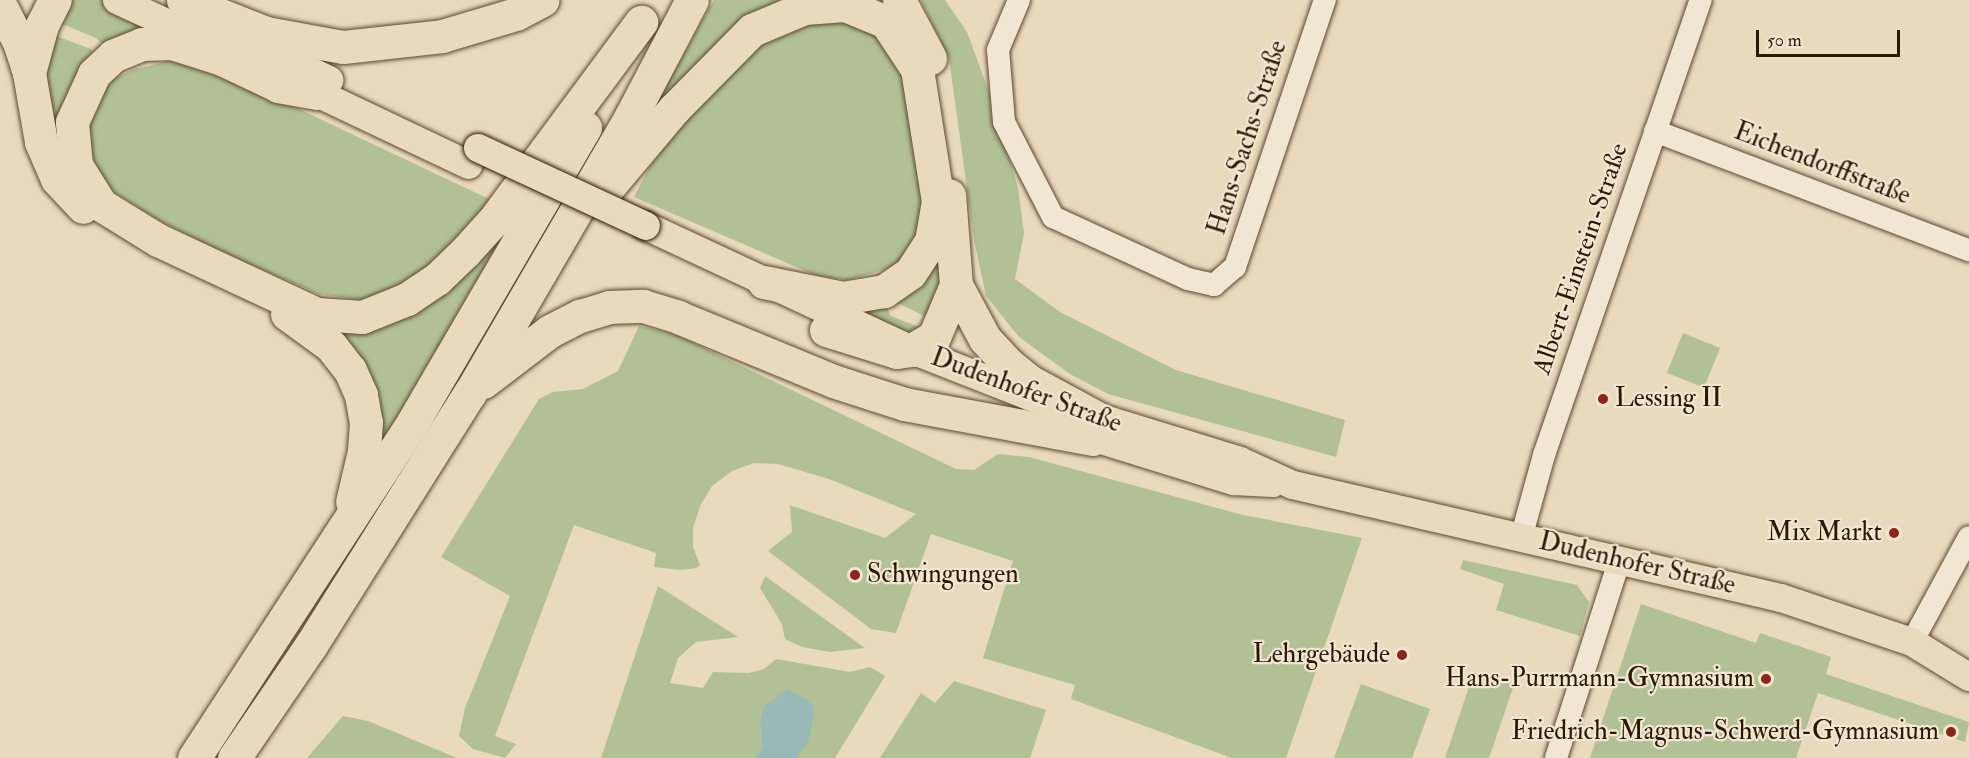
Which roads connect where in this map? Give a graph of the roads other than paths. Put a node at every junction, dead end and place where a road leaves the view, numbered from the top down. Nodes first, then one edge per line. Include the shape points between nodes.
1 (56, 0) edge
2 (117, 0) edge
3 (162, 0) edge
4 (183, 0) edge
5 (542, 0) edge
6 (692, 0) edge
7 (900, 0) edge
8 (1019, 0) edge
9 (1325, 0) edge
10 (1701, 0) edge
11 (0, 5) edge
12 (647, 11) edge
13 (29, 73) junction
14 (317, 93) junction
15 (1655, 131) junction
16 (474, 156) junction
17 (641, 234) junction
18 (1969, 250) edge
19 (548, 258) junction
20 (764, 282) junction
21 (956, 285) junction
22 (826, 330) junction
23 (912, 350) junction
24 (470, 393) junction
25 (1098, 430) junction
26 (347, 524) junction
27 (1969, 537) edge
28 (1521, 538) junction
29 (1620, 559) junction
30 (1912, 642) junction
31 (1969, 677) edge
32 (194, 758) edge
33 (234, 758) edge
34 (1556, 758) edge

1 - 13 highway via 42,25
2 - 14 main road
3 - 16 main road
4 - 5 highway via 266,33 343,47 442,36 516,14
6 - 19 highway via 631,116
7 - 21 highway via 933,63 955,243
8 - 9 street, Hans-Sachs-Straße via 998,50 1004,122 1053,217 1188,279 1214,285 1235,267
10 - 15 street, Albert-Einstein-Straße
11 - 13 highway
12 - 14 highway via 494,220 465,252 437,279 407,299 362,317 339,318 306,310 159,240 101,206 76,165 72,122 94,74 112,56 142,44 172,43 222,59 279,86
12 - 26 highway via 485,301
13 - 26 highway via 41,142 57,179 90,214 135,243 313,330 350,370 361,395 366,422 364,451
14 - 16 main road
15 - 18 street, Eichendorffstraße
15 - 28 street, Albert-Einstein-Straße via 1544,455
16 - 17 main road, bridge
17 - 20 main road, Dudenhofer Straße
17 - 22 main road, Dudenhofer Straße
19 - 20 highway via 674,109 752,30 804,8 845,5 886,22 917,69 939,201 931,241 910,273 884,291 843,298
19 - 24 highway
20 - 23 main road, Dudenhofer Straße
21 - 23 highway via 934,338
21 - 25 highway via 985,339 1007,363
22 - 23 highway via 897,352
22 - 25 main road, Dudenhofer Straße via 969,392
23 - 25 main road, Dudenhofer Straße
24 - 25 highway via 550,332 580,316 609,307 643,306 678,316 832,381 904,404
24 - 33 highway via 311,645
25 - 28 main road, Dudenhofer Straße via 1240,461 1293,485
26 - 32 highway
27 - 30 street
28 - 29 main road, Dudenhofer Straße
29 - 30 main road, Dudenhofer Straße via 1780,598
29 - 34 street
30 - 31 main road, Dudenhofer Straße

